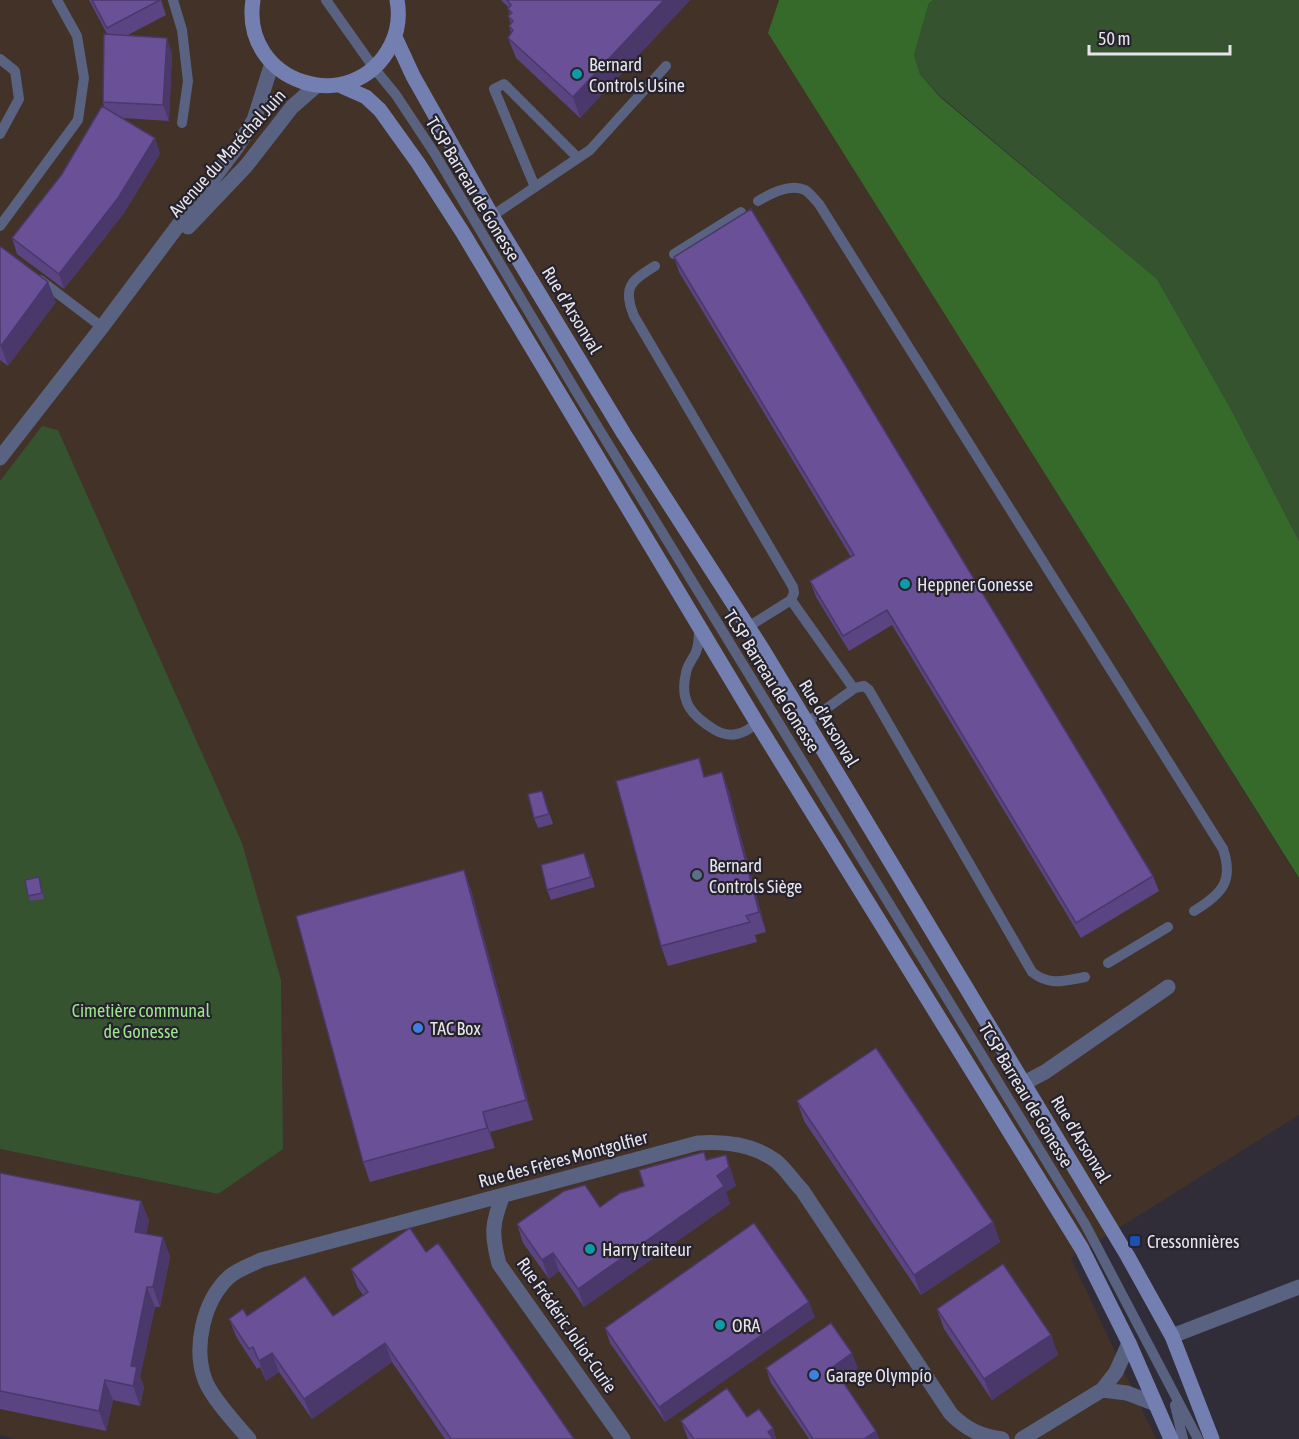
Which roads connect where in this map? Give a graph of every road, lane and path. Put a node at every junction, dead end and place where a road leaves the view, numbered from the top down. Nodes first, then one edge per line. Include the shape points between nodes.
1 (57, 0) edge
2 (173, 0) edge
3 (253, 0) edge
4 (326, 0) edge
5 (397, 0) edge
6 (395, 37) junction
7 (0, 59) edge
8 (272, 63) junction
9 (666, 66) dead end
10 (374, 68) junction
11 (339, 85) junction
12 (316, 86) junction
13 (182, 123) dead end
14 (0, 134) edge
15 (578, 158) junction
16 (535, 187) junction
17 (758, 201) dead end
18 (741, 212) edge
19 (492, 216) junction
20 (0, 226) edge
21 (674, 254) edge
22 (655, 266) dead end
23 (28, 271) edge
24 (142, 274) junction
25 (102, 327) junction
26 (0, 458) edge
27 (791, 600) junction
28 (700, 625) junction
29 (748, 627) junction
30 (854, 689) junction
31 (757, 723) junction
32 (806, 723) junction
33 (1194, 911) dead end
34 (1168, 927) dead end
35 (1108, 963) dead end
36 (1085, 977) dead end
37 (1168, 987) dead end
38 (1024, 1083) junction
39 (503, 1195) junction
40 (1299, 1287) edge
41 (1172, 1336) junction
42 (1129, 1343) junction
43 (1102, 1390) junction
44 (1172, 1390) junction
45 (1153, 1403) junction
46 (961, 1432) edge
47 (249, 1439) edge
48 (623, 1439) edge
49 (1002, 1439) edge
50 (1022, 1439) edge
51 (1171, 1439) edge
52 (1183, 1439) edge
53 (1198, 1439) edge
54 (1212, 1439) edge

1 - 20 lane via 77,36 84,78 78,120
2 - 13 lane via 182,30 188,81
3 - 8 main road via 253,30
4 - 10 lane, TCSP Barreau de Gonesse
5 - 6 main road
6 - 10 main road
6 - 19 main road, Rue d'Arsonval
7 - 14 lane via 15,71 19,99
8 - 12 main road via 300,82
8 - 24 street, Avenue du Maréchal Juin via 254,120
9 - 15 lane via 590,150
10 - 11 main road
10 - 44 lane, TCSP Barreau de Gonesse via 435,154 1085,1224
11 - 12 main road
11 - 28 main road via 366,97 380,110 418,163
12 - 24 street, Avenue du Maréchal Juin via 292,107 246,166
15 - 16 lane
15 - 16 lane via 504,84 494,89
16 - 19 lane
17 - 33 lane via 792,189 805,190 819,204 1222,849 1228,874 1220,891
18 - 21 lane
19 - 29 main road, Rue d'Arsonval via 624,434
22 - 27 lane via 634,279 629,304 793,587
23 - 25 lane
24 - 25 street, Avenue du Maréchal Juin
25 - 26 street, Avenue du Maréchal Juin
27 - 29 lane
27 - 30 lane
28 - 31 main road
28 - 31 lane via 698,649 686,672 688,708 700,721 722,734 746,733
29 - 32 main road, Rue d'Arsonval
30 - 32 lane
30 - 36 lane via 864,686 869,690 1032,972 1042,980 1062,982
31 - 42 main road via 1082,1249
32 - 38 main road, Rue d'Arsonval
34 - 35 lane
37 - 38 street
38 - 41 main road, Rue d'Arsonval
39 - 46 street, Rue des Frères Montgolfier via 698,1143 721,1142 753,1148 777,1162 802,1190
39 - 47 street, Rue des Frères Montgolfier via 261,1260 229,1276 209,1304 200,1362 205,1382
39 - 48 street, Rue Frédéric Joliot-Curie via 494,1218 493,1242 499,1264
40 - 41 street
41 - 54 main road, Rue d'Arsonval
42 - 43 street via 1116,1372
42 - 45 main road
43 - 45 street via 1127,1393
43 - 50 street
44 - 52 lane, TCSP Barreau de Gonesse
44 - 53 lane, TCSP Barreau de Gonesse
45 - 51 main road
46 - 49 street, Rue des Frères Montgolfier

